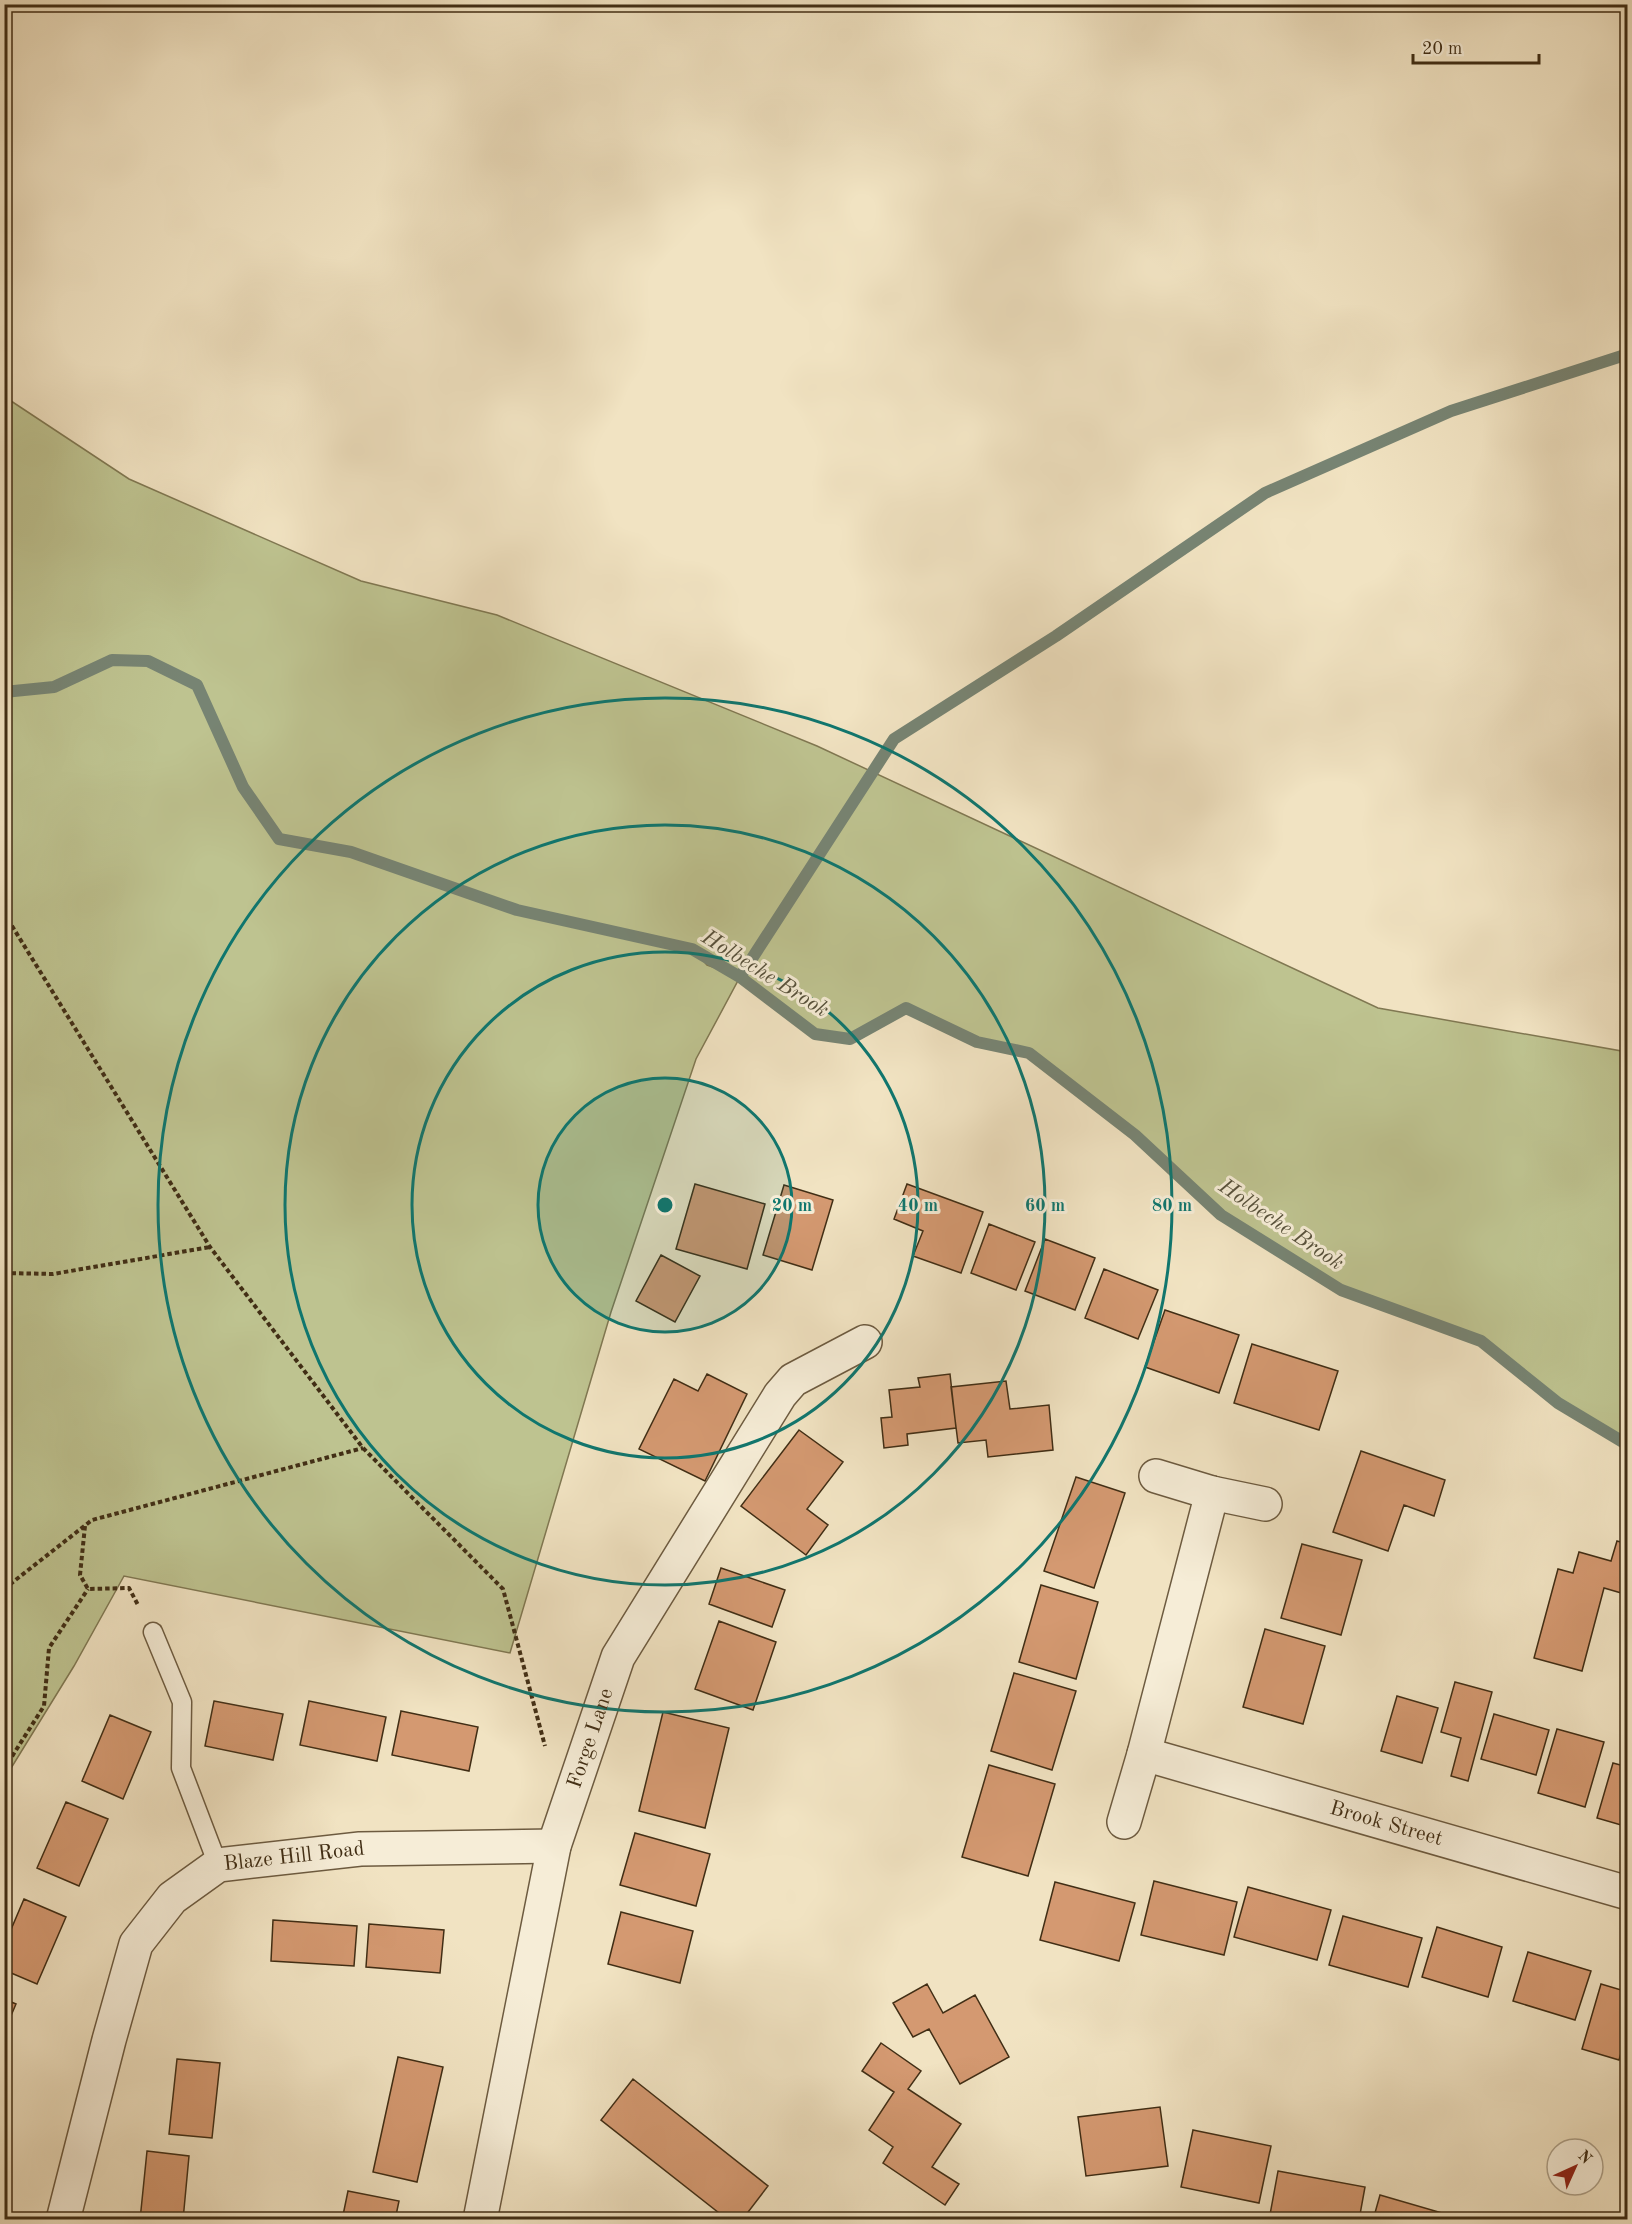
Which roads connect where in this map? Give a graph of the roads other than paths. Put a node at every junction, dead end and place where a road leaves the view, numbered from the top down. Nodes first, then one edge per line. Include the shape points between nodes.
1 (866, 1342) dead end
2 (1156, 1476) dead end
3 (1212, 1493) junction
4 (1265, 1504) dead end
5 (153, 1632) road end
6 (1144, 1754) junction
7 (1124, 1822) dead end
8 (554, 1846) junction
9 (218, 1865) junction
10 (1628, 1893) edge
11 (63, 2220) edge
12 (480, 2220) edge

1 - 8 street, Forge Lane via 793,1380 773,1405 618,1658
2 - 3 street
3 - 4 street
3 - 6 street
5 - 9 lane via 182,1702 181,1768
6 - 7 street
6 - 10 street, Brook Street
8 - 9 street, Blaze Hill Road via 360,1849
8 - 12 street, Forge Lane
9 - 11 street, Blaze Hill Road via 172,1899 136,1944

